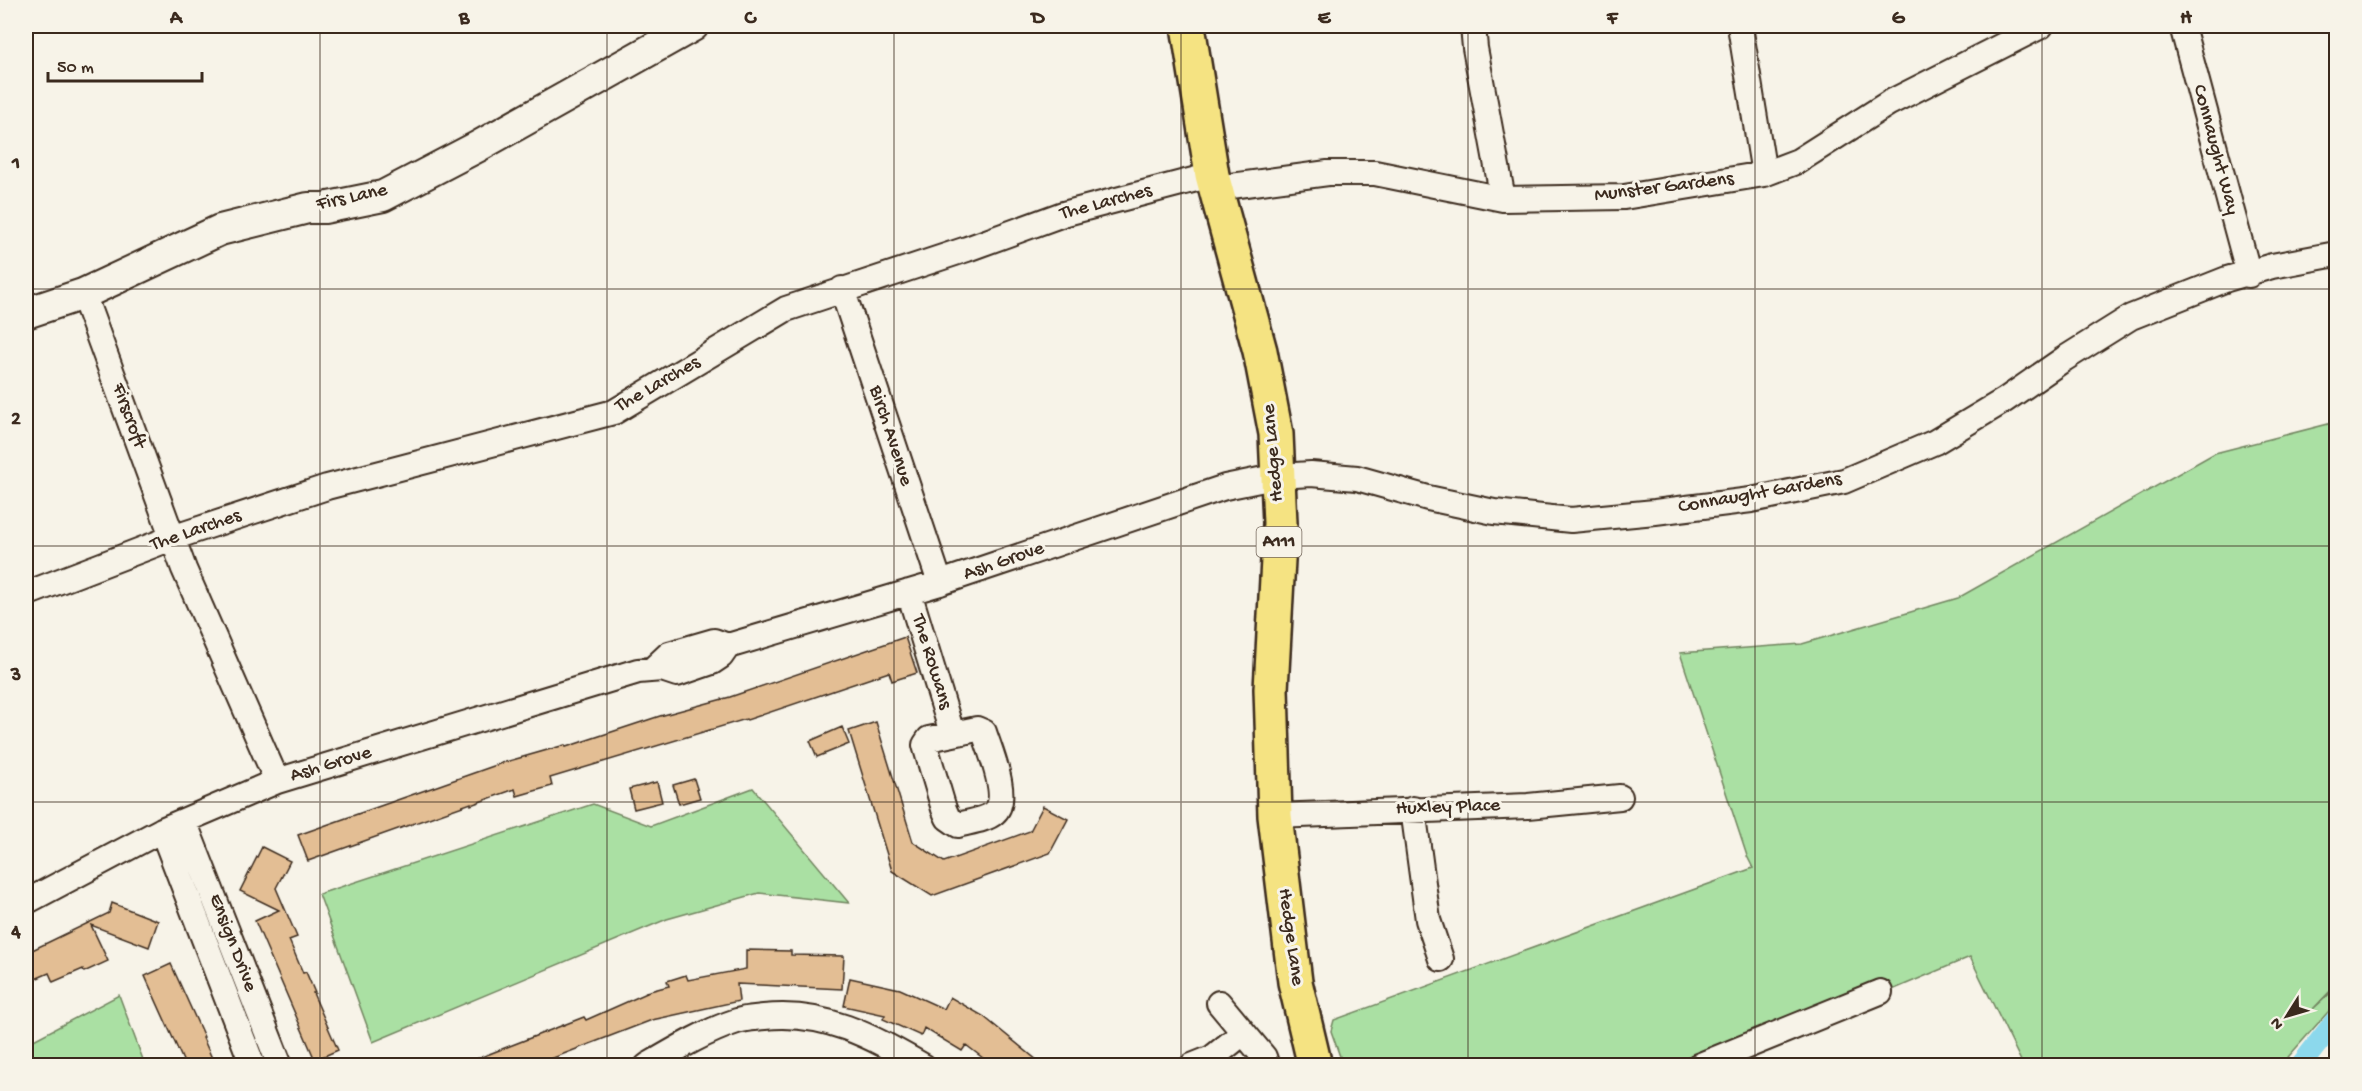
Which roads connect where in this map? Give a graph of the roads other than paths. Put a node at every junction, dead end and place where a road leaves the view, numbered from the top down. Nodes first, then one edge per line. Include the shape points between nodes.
1 (693, 26) edge
2 (1188, 26) edge
3 (1473, 26) edge
4 (1740, 26) edge
5 (2041, 26) edge
6 (2182, 26) edge
7 (1764, 174) junction
8 (1214, 182) junction
9 (1503, 199) junction
10 (2337, 254) edge
11 (2249, 275) junction
12 (842, 289) junction
13 (83, 294) junction
14 (26, 313) edge
15 (1279, 476) junction
16 (172, 538) junction
17 (940, 584) junction
18 (909, 592) junction
19 (26, 594) edge
20 (952, 733) dead end
21 (277, 781) junction
22 (1620, 797) dead end
23 (1413, 810) junction
24 (1275, 816) junction
25 (184, 821) junction
26 (162, 830) junction
27 (26, 902) edge
28 (1441, 959) dead end
29 (1880, 992) dead end
30 (1219, 1003) dead end
31 (1243, 1033) junction
32 (253, 1065) edge
33 (280, 1065) edge
34 (647, 1065) edge
35 (923, 1065) edge
36 (1192, 1065) edge
37 (1267, 1065) edge
38 (1316, 1065) edge
39 (1698, 1065) edge

1 - 13 street, Firs Lane via 383,196 308,208 220,230
2 - 8 main road, Hedge Lane / A111
3 - 9 street
4 - 7 street
5 - 7 street, Munster Gardens via 1889,103 1798,161
6 - 11 street, Connaught Way
7 - 9 street, Munster Gardens via 1624,197
8 - 9 street, Munster Gardens via 1375,173
8 - 12 street, The Larches via 1063,214
8 - 15 main road, Hedge Lane / A111 via 1260,351 1276,434
10 - 11 street, Connaught Gardens via 2272,266
11 - 15 street, Connaught Gardens via 2227,279 2131,317 1935,442 1844,481 1751,500 1571,520 1494,512 1357,478
12 - 16 street, The Larches via 786,309 614,412 327,487
12 - 17 street, Birch Avenue
13 - 14 street, Firs Lane
13 - 16 street, Firscroft
15 - 17 street, Ash Grove via 1225,487
15 - 24 main road, Hedge Lane / A111 via 1271,689
16 - 19 street, The Larches
16 - 21 street, Firscroft
17 - 18 street, Ash Grove
18 - 20 street, The Rowans
18 - 21 street, Ash Grove via 728,646 714,641 669,654 652,669
21 - 25 street, Ash Grove
22 - 23 street, Huxley Place via 1528,806
23 - 24 street, Huxley Place
23 - 28 street via 1428,920
24 - 38 main road, Hedge Lane / A111 via 1295,982
25 - 26 street, Ash Grove
25 - 33 street, Ensign Drive
26 - 27 street, Ash Grove
26 - 32 street, Ensign Drive
29 - 39 street
30 - 31 street
31 - 36 street via 1212,1058
31 - 37 street
34 - 35 street via 739,1020 789,1014 840,1024

